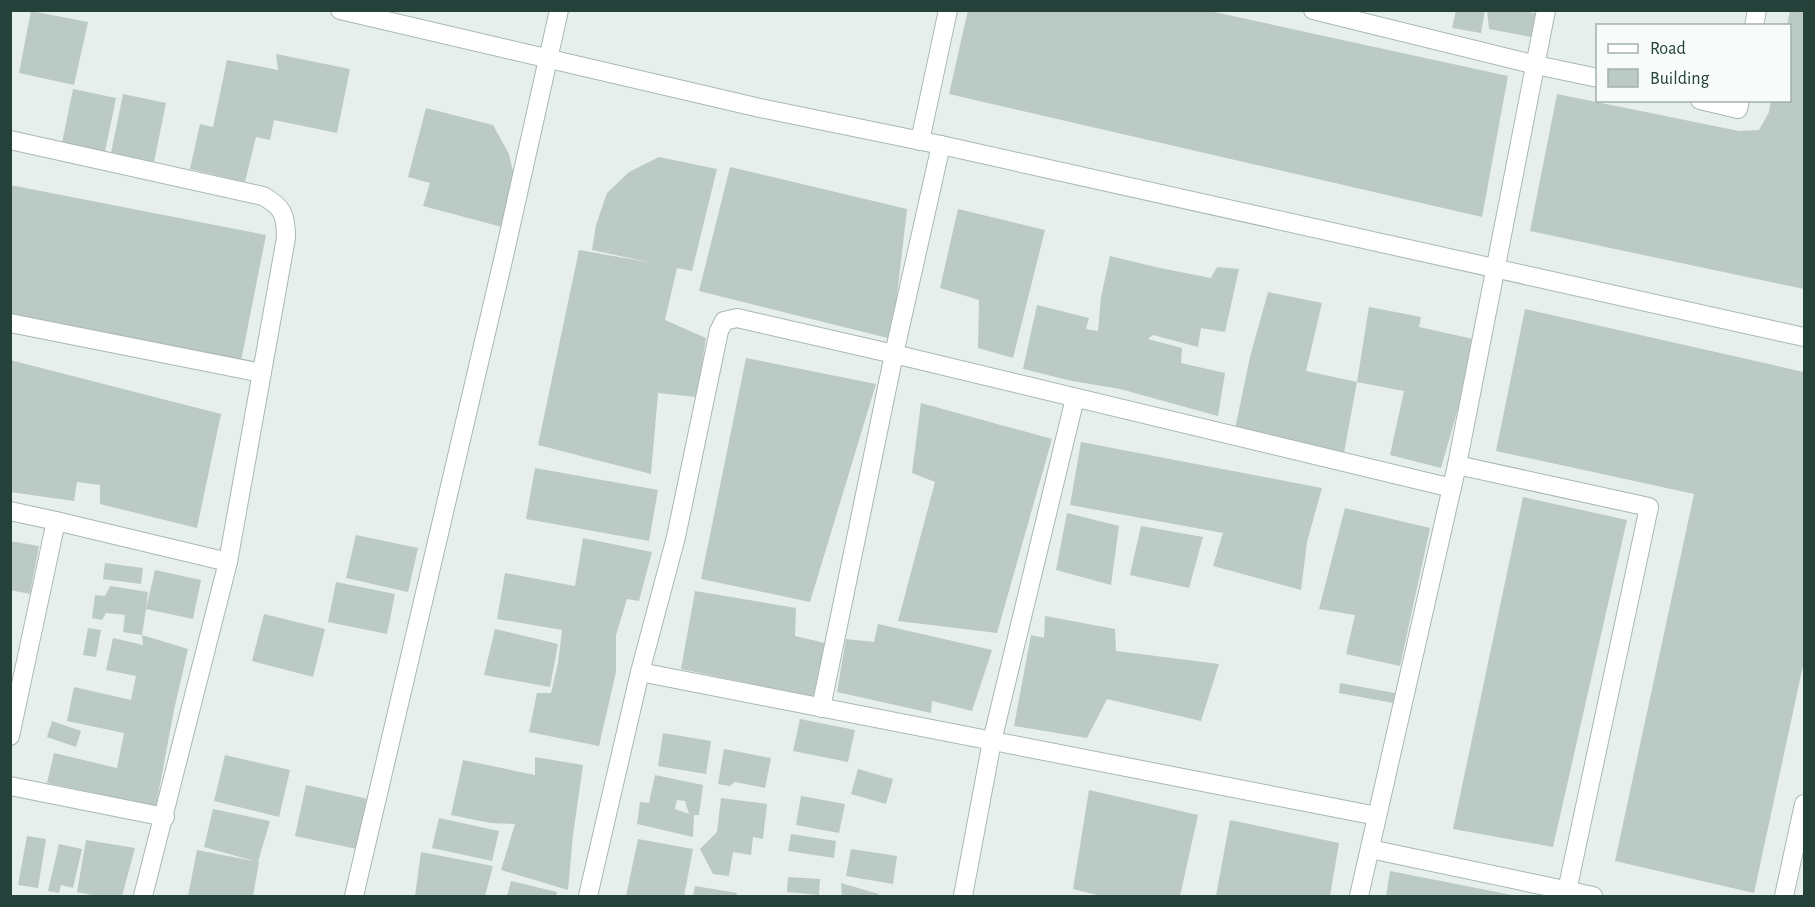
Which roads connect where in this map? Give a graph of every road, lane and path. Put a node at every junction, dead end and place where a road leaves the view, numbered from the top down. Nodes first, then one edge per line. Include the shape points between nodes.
1 (340, 10) edge
2 (559, 10) edge
3 (948, 10) edge
4 (1313, 10) edge
5 (1546, 10) edge
6 (549, 59) junction
7 (1536, 65) junction
8 (1596, 78) edge
9 (1708, 102) edge
10 (1740, 102) edge
11 (10, 140) edge
12 (920, 141) junction
13 (941, 145) junction
14 (1496, 269) junction
15 (10, 323) edge
16 (1804, 337) edge
17 (894, 354) junction
18 (262, 373) junction
19 (1075, 398) junction
20 (1457, 465) junction
21 (1452, 488) junction
22 (10, 511) edge
23 (56, 520) junction
24 (228, 562) junction
25 (640, 672) junction
26 (821, 708) junction
27 (10, 736) edge
28 (992, 741) junction
29 (10, 786) edge
30 (1804, 804) edge
31 (1377, 816) junction
32 (165, 817) junction
33 (1370, 849) junction
34 (1567, 891) junction
35 (143, 897) edge
36 (354, 897) edge
37 (588, 897) edge
38 (963, 897) edge
39 (1359, 897) edge
40 (1593, 897) edge
41 (1784, 897) edge

1 - 6 street
2 - 6 street
3 - 12 street
4 - 7 street
5 - 7 street
6 - 12 street
6 - 36 street
7 - 8 street
7 - 14 street
9 - 10 street via 1738,109
11 - 18 street via 262,195 275,202 286,223 286,238
12 - 13 street
13 - 14 street
13 - 17 street
14 - 16 street
14 - 20 street
15 - 18 street
17 - 19 street
17 - 25 street via 737,318 724,321 718,331 675,537
17 - 26 street
18 - 24 street
19 - 21 street
19 - 28 street
20 - 21 street
20 - 34 street via 1649,507
21 - 31 street
22 - 23 street
23 - 24 street
23 - 27 street
24 - 32 street
25 - 26 street
25 - 37 street
26 - 28 street
28 - 31 street
28 - 38 street
29 - 32 street
30 - 41 street
31 - 33 street
32 - 35 street
33 - 34 street
33 - 39 street
34 - 40 street

